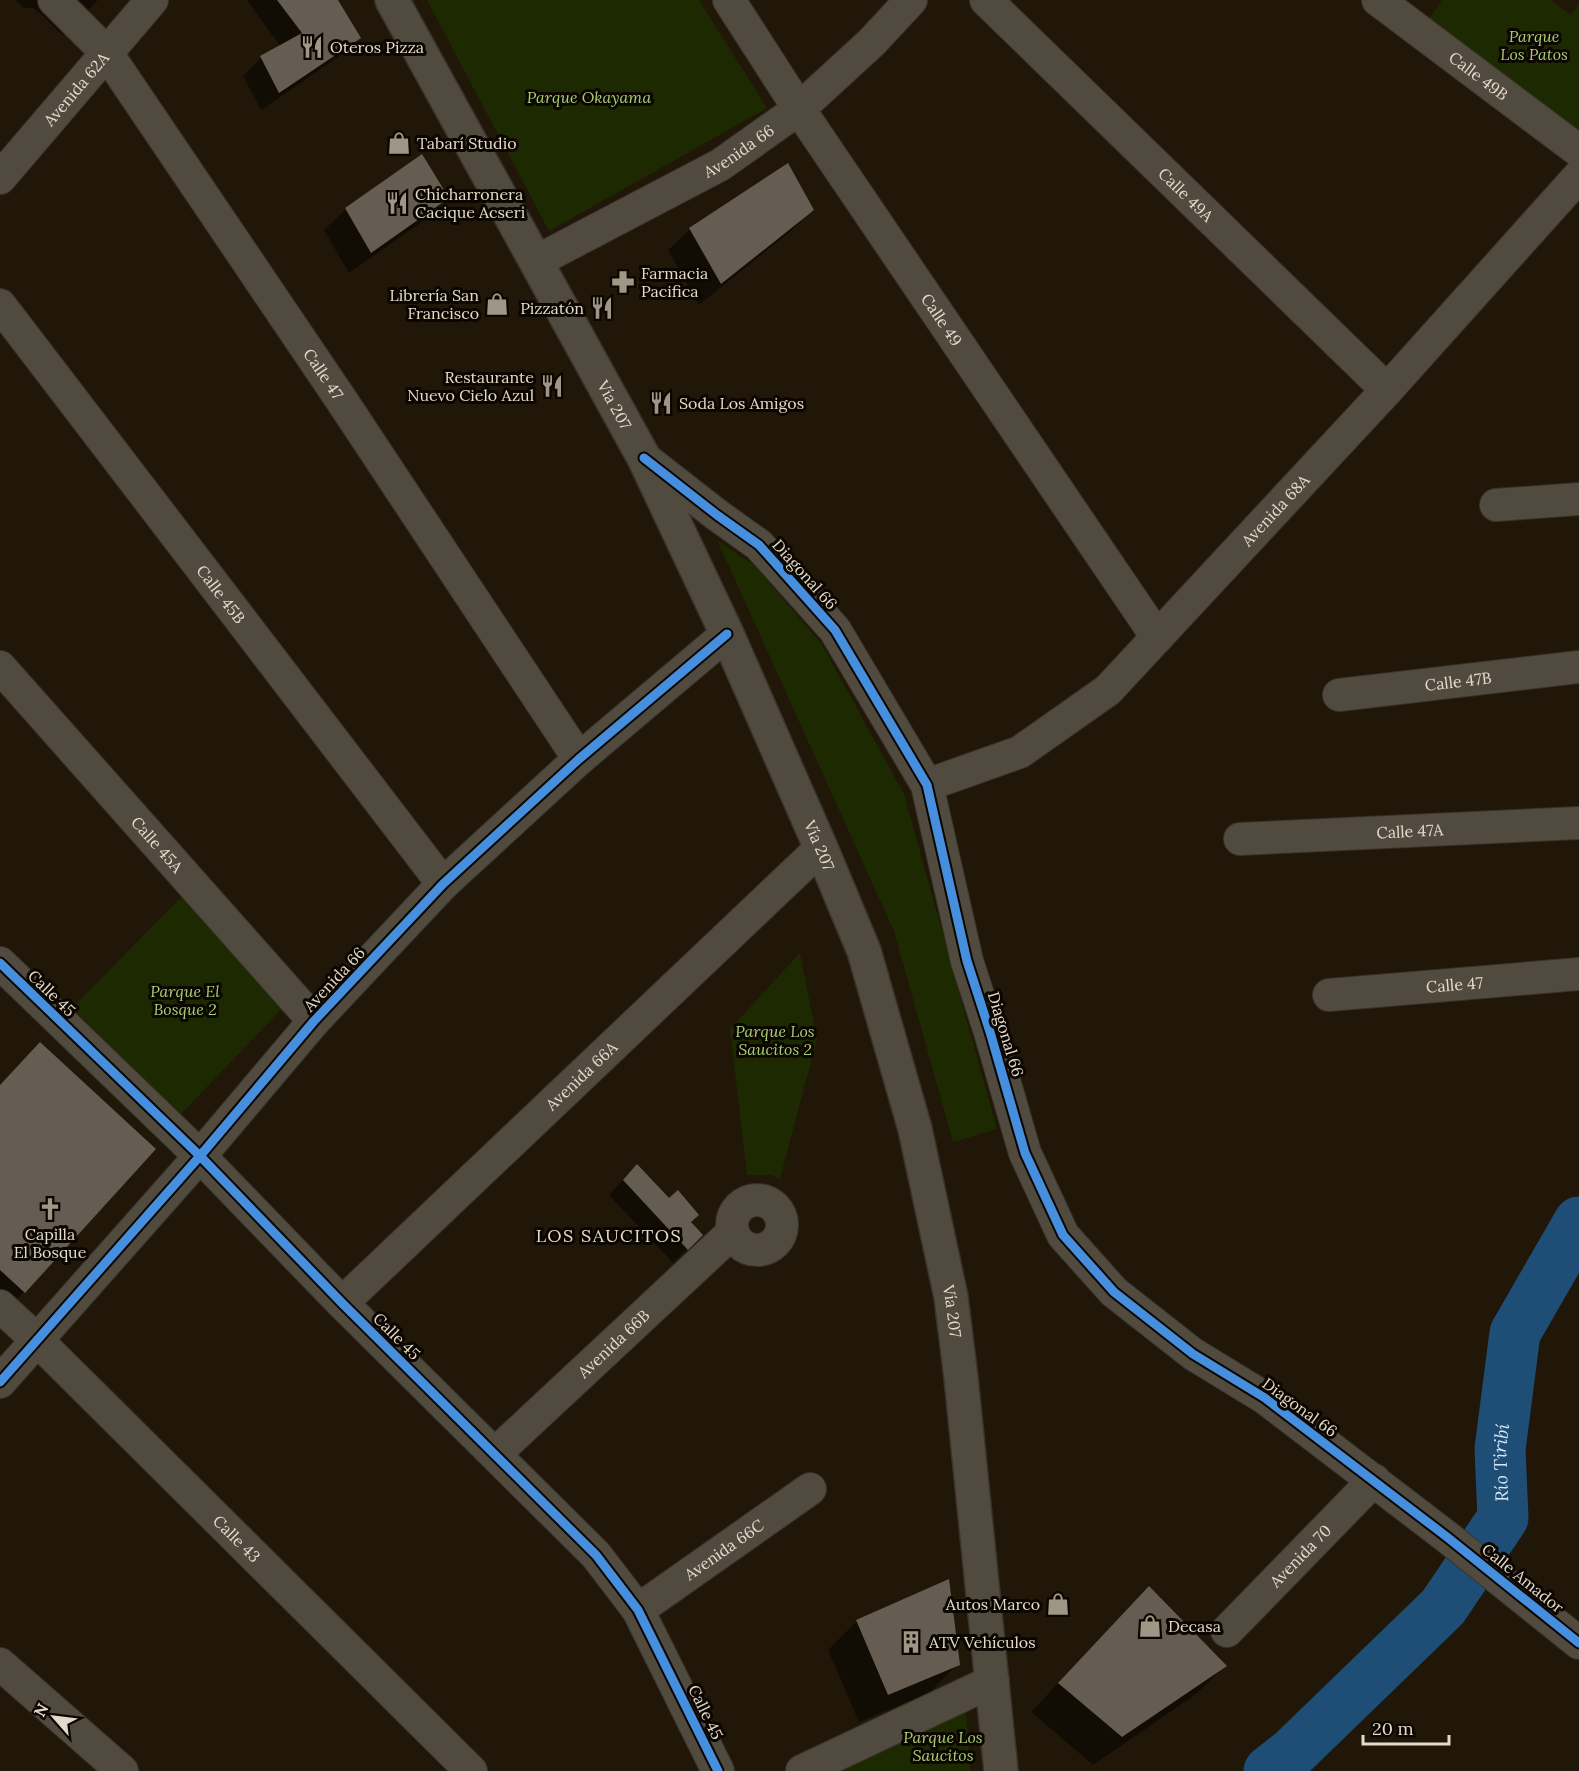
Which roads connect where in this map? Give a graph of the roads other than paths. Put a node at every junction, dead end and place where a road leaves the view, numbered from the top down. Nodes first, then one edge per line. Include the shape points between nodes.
1 (54, 0) edge
2 (152, 0) edge
3 (392, 0) edge
4 (729, 0) edge
5 (911, 0) edge
6 (986, 0) edge
7 (1378, 0) edge
8 (106, 52) junction
9 (799, 109) junction
10 (1579, 151) edge
11 (1579, 176) edge
12 (0, 178) edge
13 (537, 261) junction
14 (0, 305) edge
15 (1387, 390) junction
16 (645, 458) junction
17 (1579, 499) edge
18 (1496, 506) dead end
19 (727, 634) junction
20 (1157, 637) junction
21 (0, 667) edge
22 (1579, 667) edge
23 (1339, 695) dead end
24 (579, 759) junction
25 (927, 785) junction
26 (1579, 823) edge
27 (1240, 839) dead end
28 (821, 848) junction
29 (442, 884) junction
30 (0, 963) edge
31 (1579, 974) edge
32 (1329, 995) dead end
33 (314, 1021) junction
34 (200, 1155) junction
35 (733, 1232) dead end
36 (342, 1303) junction
37 (0, 1306) edge
38 (37, 1340) junction
39 (0, 1382) edge
40 (495, 1454) junction
41 (1374, 1480) junction
42 (810, 1489) dead end
43 (1448, 1537) joint
44 (638, 1610) junction
45 (1227, 1631) dead end
46 (1579, 1643) edge
47 (0, 1664) edge
48 (993, 1681) junction
49 (122, 1771) edge
50 (471, 1771) edge
51 (718, 1771) edge
52 (801, 1771) edge
53 (1001, 1771) edge

1 - 8 street, Calle 47
2 - 8 street, Avenida 62A
3 - 13 main road, Vía 207
4 - 9 street, Calle 49
5 - 9 street, Avenida 66
6 - 15 street, Calle 49A
7 - 10 street, Calle 49B
8 - 12 street, Avenida 62A
8 - 24 street, Calle 47
9 - 13 street, Avenida 66 via 720,165
9 - 20 street, Calle 49
11 - 15 street, Avenida 68A
13 - 16 main road, Vía 207
14 - 29 street, Calle 45B
15 - 20 street, Avenida 68A
16 - 19 main road, Vía 207
16 - 25 street, Diagonal 66 via 759,544 835,630
17 - 18 street
19 - 24 street, Avenida 66
19 - 28 main road, Vía 207
20 - 25 street, Avenida 68A via 1108,690 1020,752
21 - 33 street, Calle 45A
22 - 23 street, Calle 47B
24 - 29 street, Avenida 66
25 - 41 street, Diagonal 66 via 967,961 1025,1154 1063,1235 1114,1292 1193,1354 1265,1398
26 - 27 street, Calle 47A
28 - 36 street, Avenida 66A
28 - 48 main road, Vía 207 via 864,951 915,1129 951,1297
29 - 33 street, Avenida 66
30 - 34 street, Calle 45
31 - 32 street, Calle 47
33 - 34 street, Avenida 66
34 - 36 street, Calle 45
34 - 38 street, Avenida 66
35 - 40 street, Avenida 66B
36 - 40 street, Calle 45
37 - 38 street, Calle 43
38 - 39 street, Avenida 66
38 - 50 street, Calle 43
40 - 44 street, Calle 45 via 596,1555
41 - 43 street, Diagonal 66
41 - 45 street, Avenida 70
42 - 44 street, Avenida 66C
43 - 46 street, Calle Amador
44 - 51 street, Calle 45
47 - 49 street
48 - 52 street
48 - 53 main road, Vía 207

